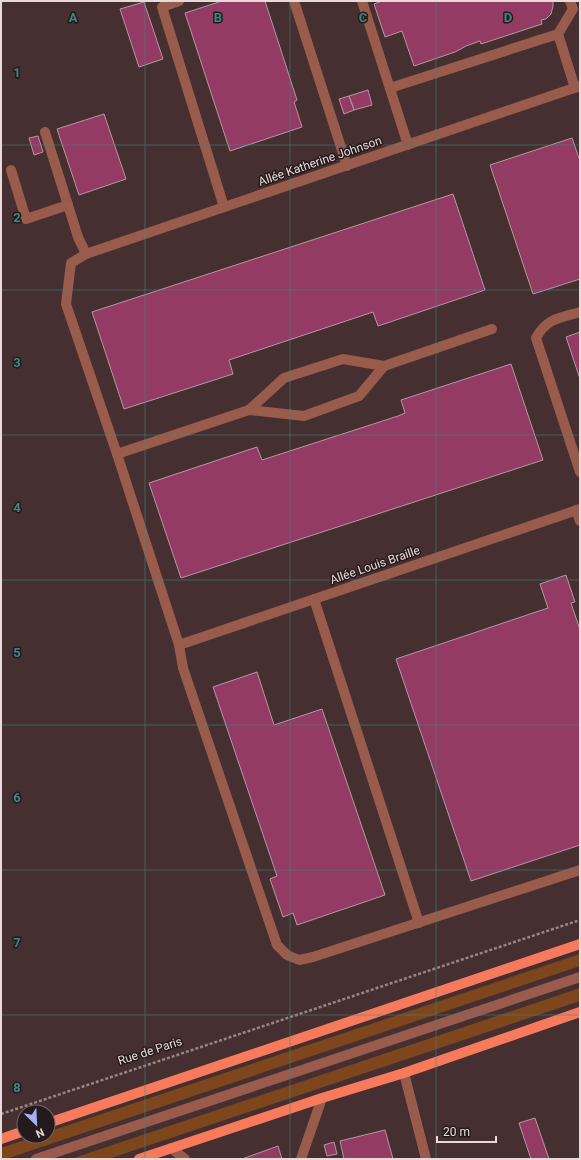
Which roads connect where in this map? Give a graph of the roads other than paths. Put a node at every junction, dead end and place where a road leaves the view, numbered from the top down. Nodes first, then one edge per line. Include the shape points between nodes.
1 (179, 1) edge
2 (294, 1) edge
3 (362, 1) edge
4 (570, 1) edge
5 (558, 34) junction
6 (578, 87) edge
7 (390, 88) junction
8 (45, 132) dead end
9 (408, 145) junction
10 (347, 166) junction
11 (11, 170) dead end
12 (68, 205) junction
13 (224, 207) junction
14 (86, 254) junction
15 (580, 312) edge
16 (492, 329) dead end
17 (384, 366) junction
18 (249, 410) junction
19 (117, 454) junction
20 (580, 472) edge
21 (578, 510) edge
22 (580, 522) edge
23 (314, 599) junction
24 (179, 645) junction
25 (580, 870) edge
26 (419, 923) junction
27 (580, 944) edge
28 (580, 977) edge
29 (580, 1012) edge
30 (404, 1073) junction
31 (322, 1098) junction
32 (56, 1120) edge
33 (16, 1134) edge
34 (1, 1139) edge
35 (171, 1148) junction
36 (36, 1159) edge
37 (139, 1159) edge
38 (185, 1159) edge
39 (301, 1159) edge
40 (426, 1159) edge

1 - 13 street via 162,7
2 - 10 street
3 - 7 street
4 - 5 street via 573,9
5 - 6 street
5 - 7 street
6 - 9 street, Allée Katherine Johnson
7 - 9 street
8 - 12 street
9 - 10 street, Allée Katherine Johnson
10 - 13 street, Allée Katherine Johnson
11 - 12 street via 26,220
12 - 14 street
13 - 14 street, Allée Katherine Johnson
14 - 19 street, Allée Katherine Johnson via 71,264 66,304
15 - 20 street via 551,321 542,328 536,338
16 - 17 street
17 - 18 street via 344,359 299,373 284,378
17 - 18 street via 359,396 304,416
18 - 19 street
19 - 24 street
21 - 22 street
21 - 23 street, Allée Louis Braille
23 - 24 street, Allée Louis Braille
23 - 26 street
24 - 26 street via 183,668 277,945 299,960
25 - 26 street
27 - 32 main road
28 - 36 street
29 - 30 main road
30 - 31 main road
30 - 40 street
31 - 35 main road
31 - 39 street
33 - 34 main road
35 - 37 main road
35 - 38 street

